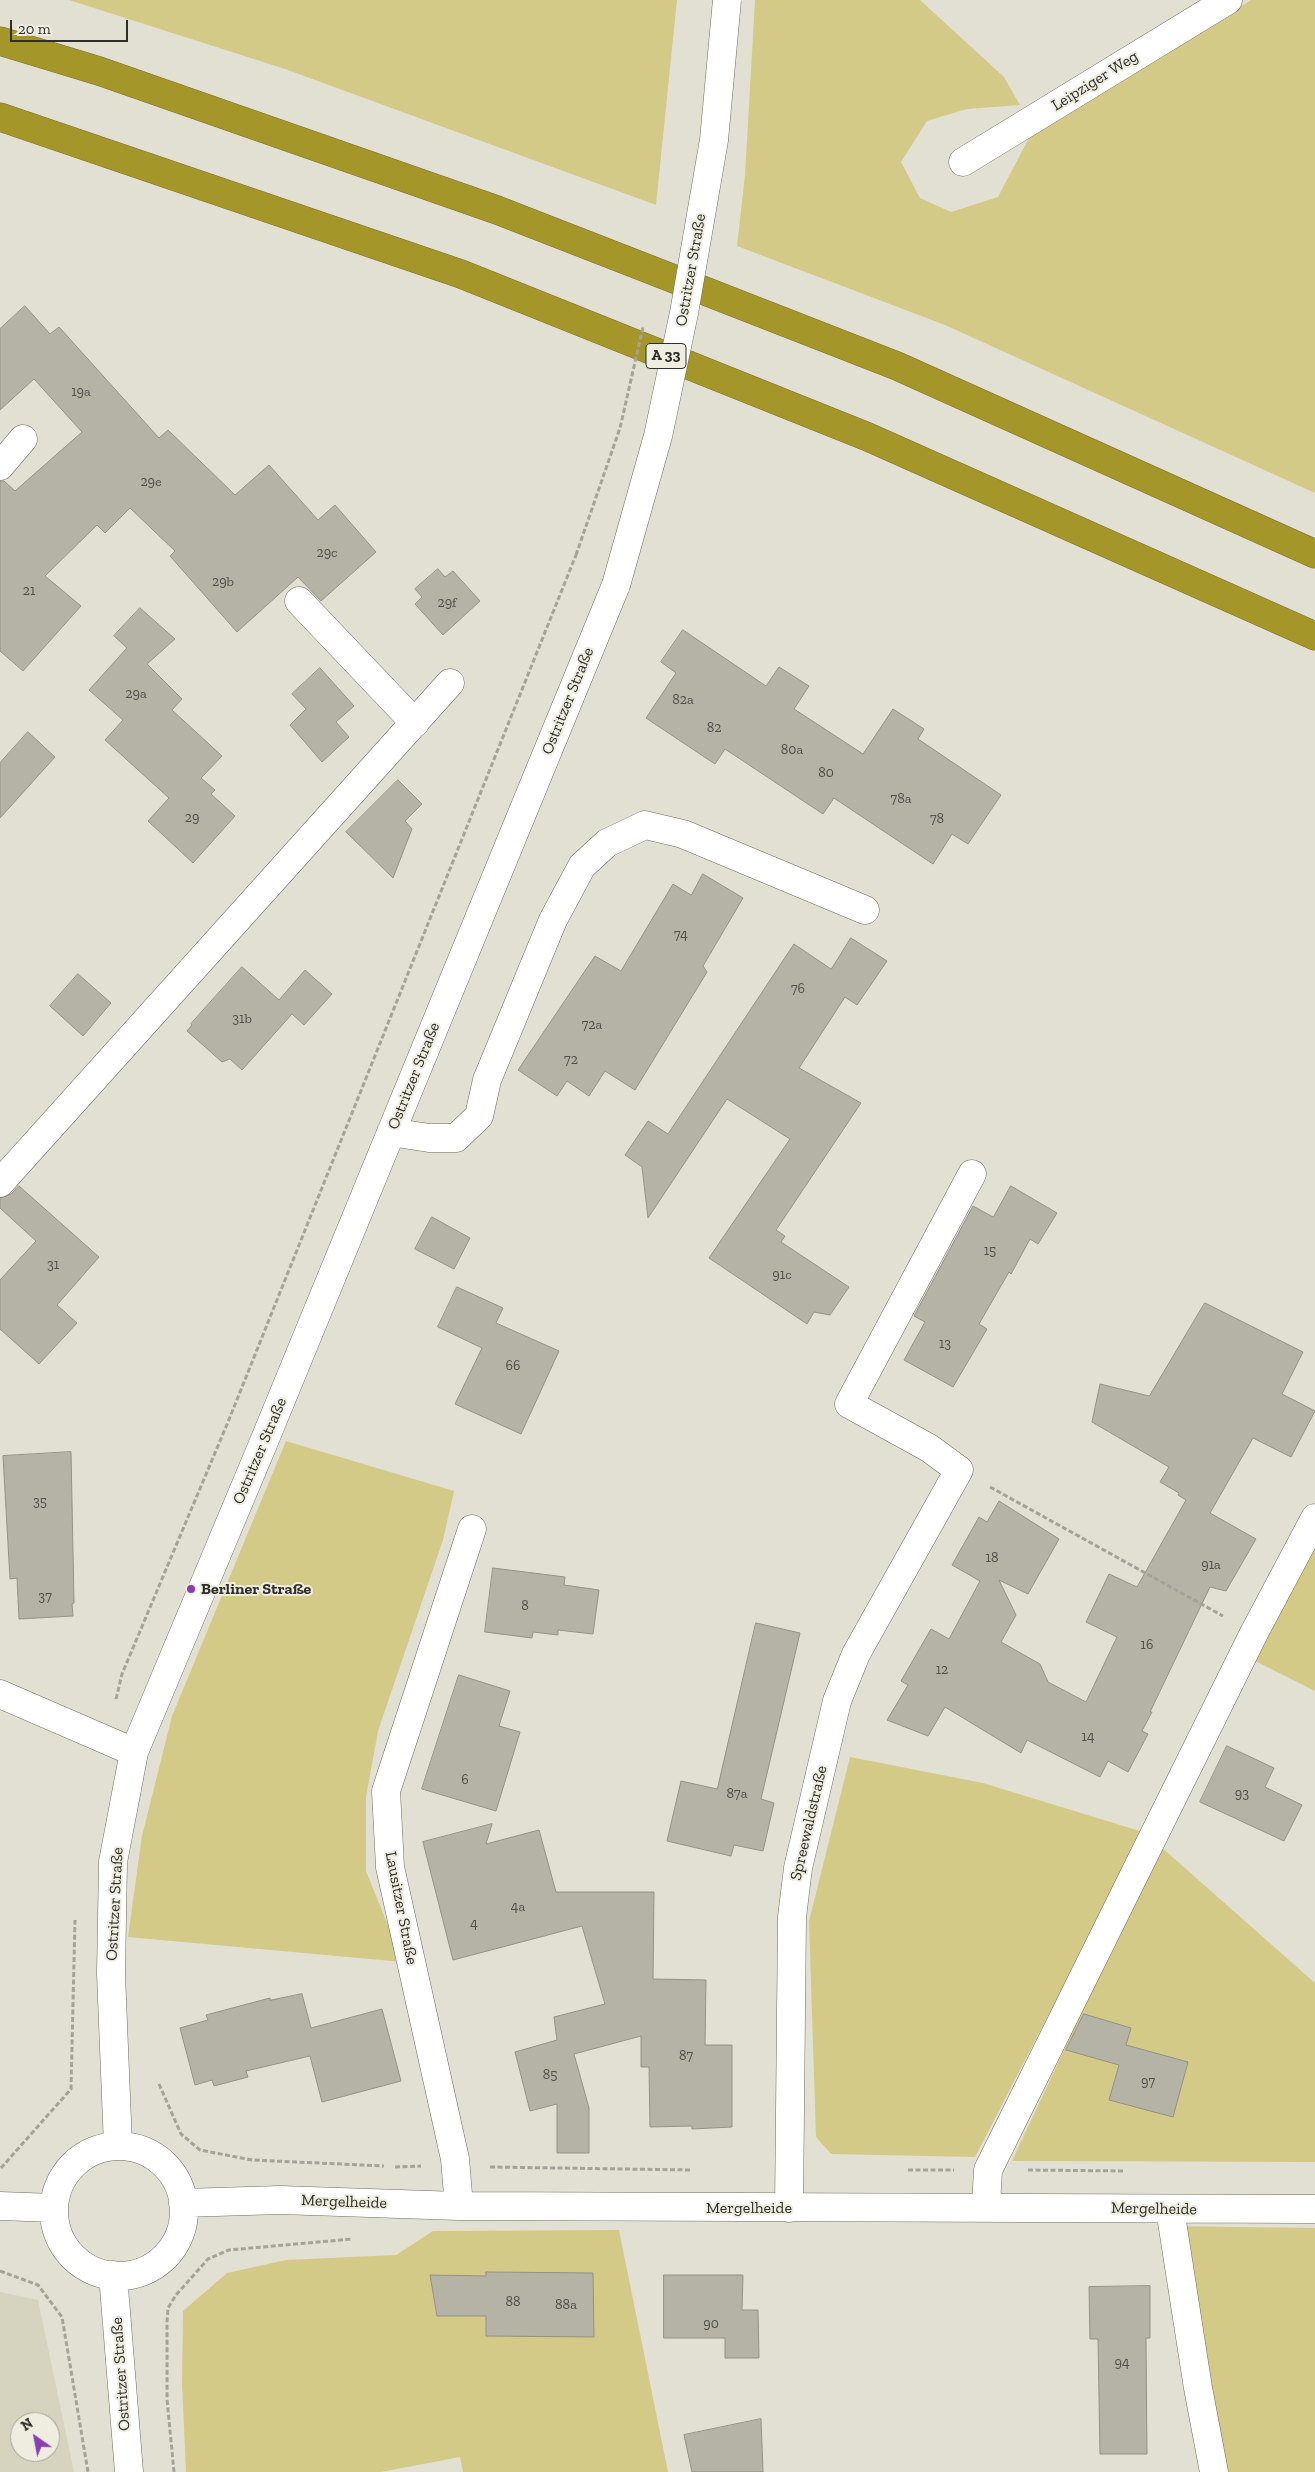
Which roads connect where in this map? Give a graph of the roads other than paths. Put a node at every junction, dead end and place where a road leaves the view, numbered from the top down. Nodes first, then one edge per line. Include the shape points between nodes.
1 (727, 0) edge
2 (1228, 0) edge
3 (0, 41) edge
4 (0, 117) edge
5 (963, 162) dead end
6 (23, 439) dead end
7 (0, 466) edge
8 (1315, 554) edge
9 (299, 601) dead end
10 (1315, 636) edge
11 (450, 683) dead end
12 (415, 724) junction
13 (865, 910) dead end
14 (391, 1132) junction
15 (972, 1174) dead end
16 (0, 1183) edge
17 (1315, 1518) edge
18 (472, 1529) dead end
19 (0, 1694) edge
20 (134, 1752) junction
21 (118, 2146) junction
22 (183, 2203) junction
23 (0, 2206) edge
24 (459, 2206) junction
25 (986, 2206) junction
26 (54, 2208) junction
27 (789, 2208) junction
28 (1170, 2209) junction
29 (1315, 2209) edge
30 (113, 2276) junction
31 (129, 2472) edge
32 (1214, 2472) edge

1 - 14 street, Ostritzer Straße, bridge via 714,140 684,313 658,436 616,584
2 - 5 street, Leipziger Weg
3 - 8 highway via 98,71 451,194 636,264 896,366
4 - 10 highway, A 33 via 461,274 868,437
6 - 7 street
9 - 12 street
11 - 12 street
12 - 16 street
13 - 14 street via 683,834 645,825 606,843 582,866 553,920 487,1080 479,1116 456,1138
14 - 20 street, Ostritzer Straße
15 - 27 street, Spreewaldstraße via 849,1404 929,1448 960,1470 856,1654 837,1701 805,1832 792,1917
17 - 25 street via 1254,1633 988,2170
18 - 24 street, Lausitzer Straße via 386,1791 390,1867 455,2166
19 - 20 street
20 - 21 street, Ostritzer Straße via 113,1862 111,1974
21 - 22 street via 145,2152 168,2168
21 - 26 street via 98,2149 81,2158 57,2189
22 - 24 street, Mergelheide via 280,2200
22 - 30 street via 183,2222 177,2240 166,2256 150,2268
23 - 26 street
24 - 27 street, Mergelheide
25 - 27 street, Mergelheide
25 - 28 street, Mergelheide
26 - 30 street via 56,2228 64,2246 77,2261 94,2271
28 - 29 street, Mergelheide
28 - 32 street
30 - 31 street, Ostritzer Straße

